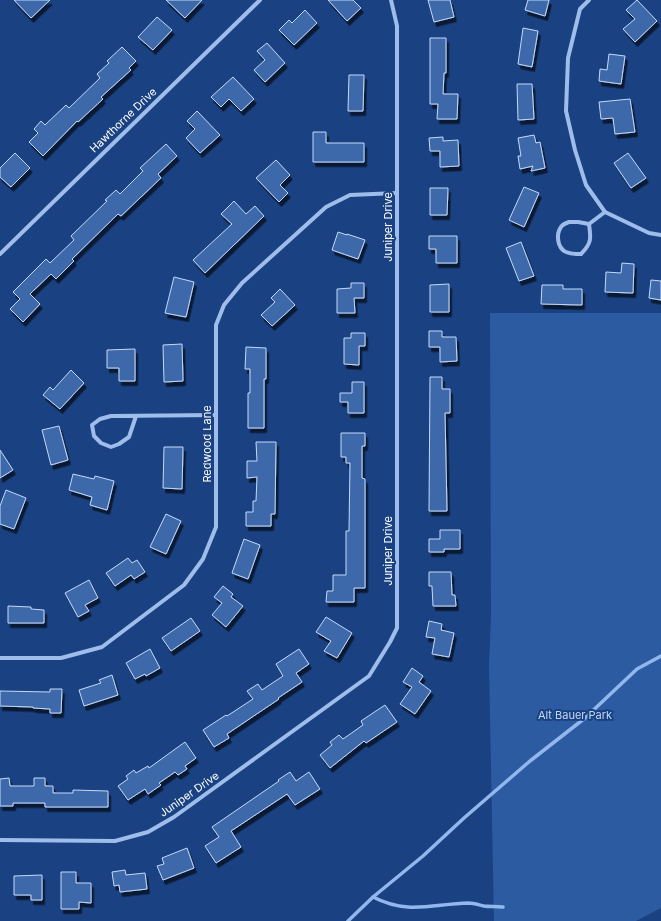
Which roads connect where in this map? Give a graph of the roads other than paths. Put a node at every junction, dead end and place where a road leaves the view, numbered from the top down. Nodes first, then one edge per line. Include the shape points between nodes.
1 (260, 0) edge
2 (391, 0) edge
3 (589, 0) edge
4 (397, 193) junction
5 (605, 212) junction
6 (589, 224) junction
7 (661, 235) edge
8 (0, 254) edge
9 (216, 415) junction
10 (136, 416) junction
11 (0, 658) edge
12 (0, 840) edge

1 - 8 street, Hawthorne Drive
2 - 4 street, Juniper Drive via 397,26
3 - 5 street via 580,9 568,58 566,111 586,185
4 - 9 street, Redwood Lane via 350,195 326,207 242,283 224,305 216,325
4 - 12 street, Juniper Drive via 397,628 390,642 369,676 174,817 148,832 115,841
5 - 6 street
5 - 7 street via 649,233
6 - 6 street via 569,222 562,225 558,234 559,245 564,251 581,254 588,248 591,238
9 - 10 street
9 - 11 street, Redwood Lane via 216,527 204,559 184,585 102,648 62,658
10 - 10 street via 100,418 92,425 94,436 101,443 111,447 119,444 129,437

